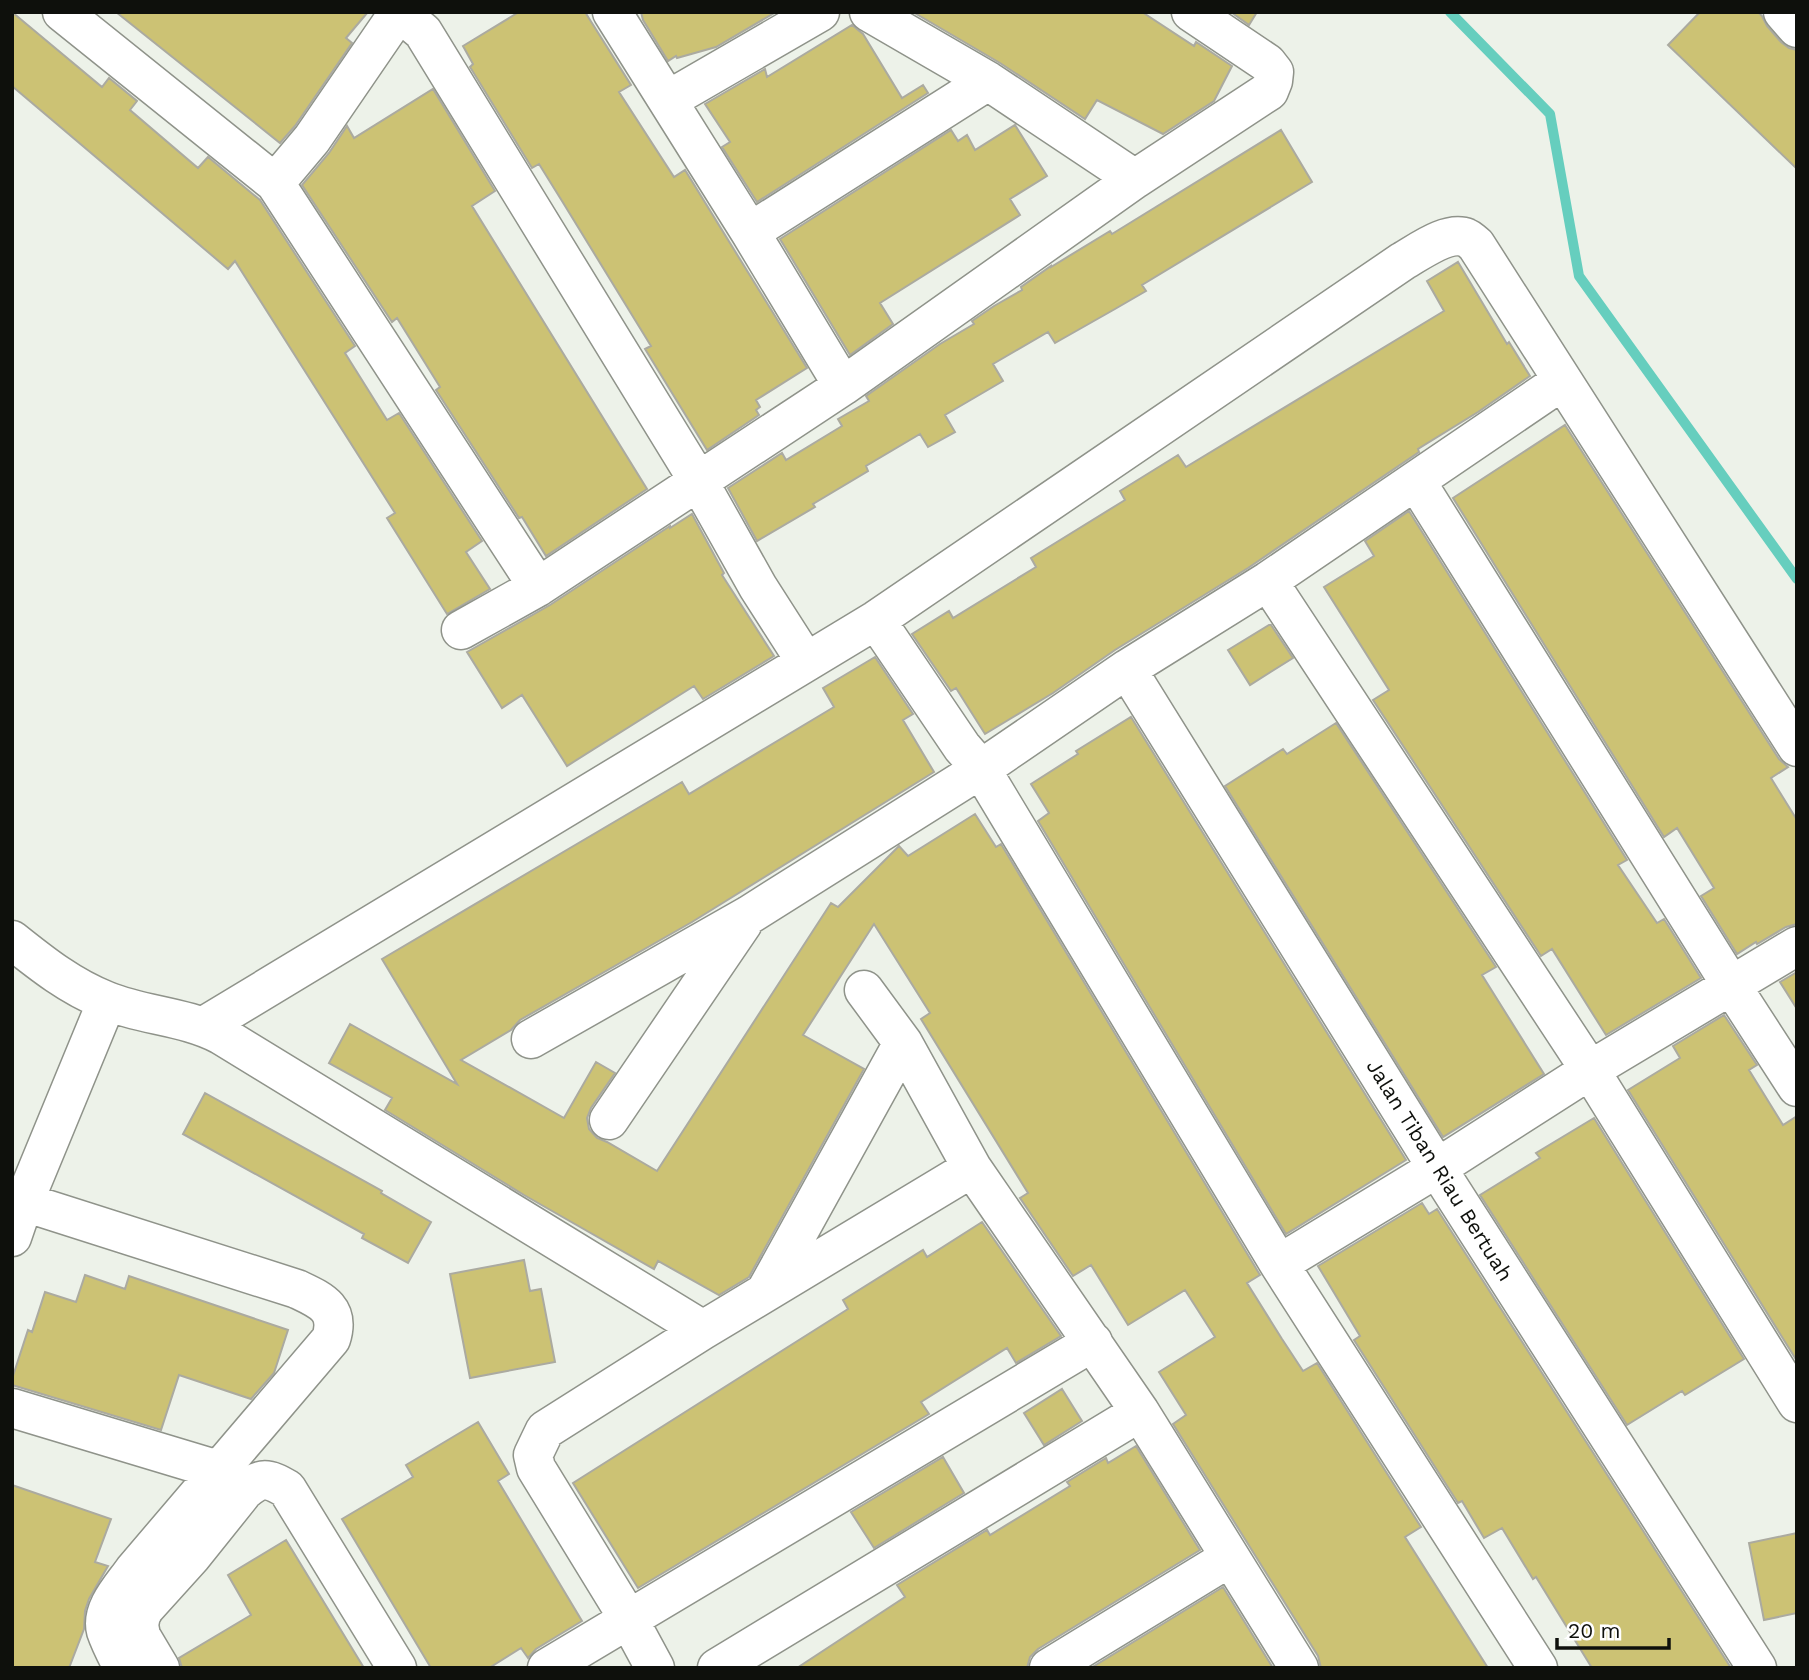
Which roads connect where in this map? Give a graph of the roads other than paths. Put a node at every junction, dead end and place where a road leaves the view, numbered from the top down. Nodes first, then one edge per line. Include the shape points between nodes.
1 (62, 12) edge
2 (612, 12) edge
3 (820, 12) edge
4 (869, 12) edge
5 (1191, 12) edge
6 (1783, 12) edge
7 (417, 17) edge
8 (1797, 27) edge
9 (988, 81) junction
10 (668, 100) junction
11 (1135, 179) junction
12 (275, 183) junction
13 (750, 232) junction
14 (1562, 382) junction
15 (843, 386) junction
16 (1416, 481) junction
17 (698, 482) junction
18 (1268, 581) junction
19 (538, 587) junction
20 (876, 620) junction
21 (461, 630) dead end
22 (806, 662) junction
23 (1127, 668) junction
24 (1797, 747) edge
25 (981, 769) junction
26 (749, 915) junction
27 (12, 940) edge
28 (1797, 946) edge
29 (1731, 985) junction
30 (864, 990) dead end
31 (107, 1002) junction
32 (204, 1026) junction
33 (531, 1039) dead end
34 (903, 1043) junction
35 (1590, 1070) junction
36 (1797, 1087) edge
37 (608, 1119) dead end
38 (972, 1168) junction
39 (1437, 1168) junction
40 (18, 1219) edge
41 (1279, 1264) junction
42 (765, 1292) junction
43 (703, 1330) junction
44 (1093, 1342) junction
45 (1797, 1403) edge
46 (12, 1408) edge
47 (1140, 1412) junction
48 (218, 1470) junction
49 (1229, 1558) junction
50 (628, 1618) junction
51 (123, 1668) edge
52 (160, 1668) edge
53 (397, 1668) edge
54 (547, 1668) edge
55 (655, 1668) edge
56 (717, 1668) edge
57 (1049, 1668) edge
58 (1299, 1668) edge
59 (1538, 1668) edge
60 (1757, 1668) edge

1 - 12 street
2 - 10 street
3 - 10 street
4 - 9 street
5 - 11 street via 1267,64 1273,81 1269,91
6 - 8 street
7 - 12 street
7 - 17 street
9 - 11 street
9 - 13 street
10 - 13 street
11 - 15 street
12 - 19 street
13 - 15 street
14 - 16 street
14 - 20 street via 1476,244 1467,238 1446,237 1404,261
14 - 24 street
15 - 17 street
16 - 18 street
16 - 29 street
17 - 19 street
17 - 22 street
18 - 23 street
18 - 35 street
19 - 21 street
20 - 22 street
20 - 25 street
22 - 32 street
23 - 25 street
23 - 39 street, Jalan Tiban Riau Bertuah
25 - 26 street
25 - 41 street
26 - 33 street
26 - 37 street
27 - 31 street via 57,976
28 - 29 street
29 - 35 street
29 - 36 street
30 - 34 street
31 - 32 street
31 - 40 street
32 - 43 street
34 - 38 street
34 - 42 street
35 - 39 street
35 - 45 street
38 - 42 street
38 - 44 street
39 - 41 street
39 - 60 street, Jalan Tiban Riau Bertuah
40 - 48 street via 297,1289 329,1309 334,1329 331,1339
41 - 59 street
42 - 43 street
43 - 50 street via 545,1430 533,1455 542,1480
44 - 47 street
44 - 50 street
46 - 48 street
47 - 49 street
47 - 56 street
48 - 51 street via 134,1570 107,1614 107,1633
49 - 57 street
49 - 58 street
50 - 54 street
50 - 55 street
52 - 53 street via 141,1636 139,1625 145,1608 244,1491 264,1479 287,1489

